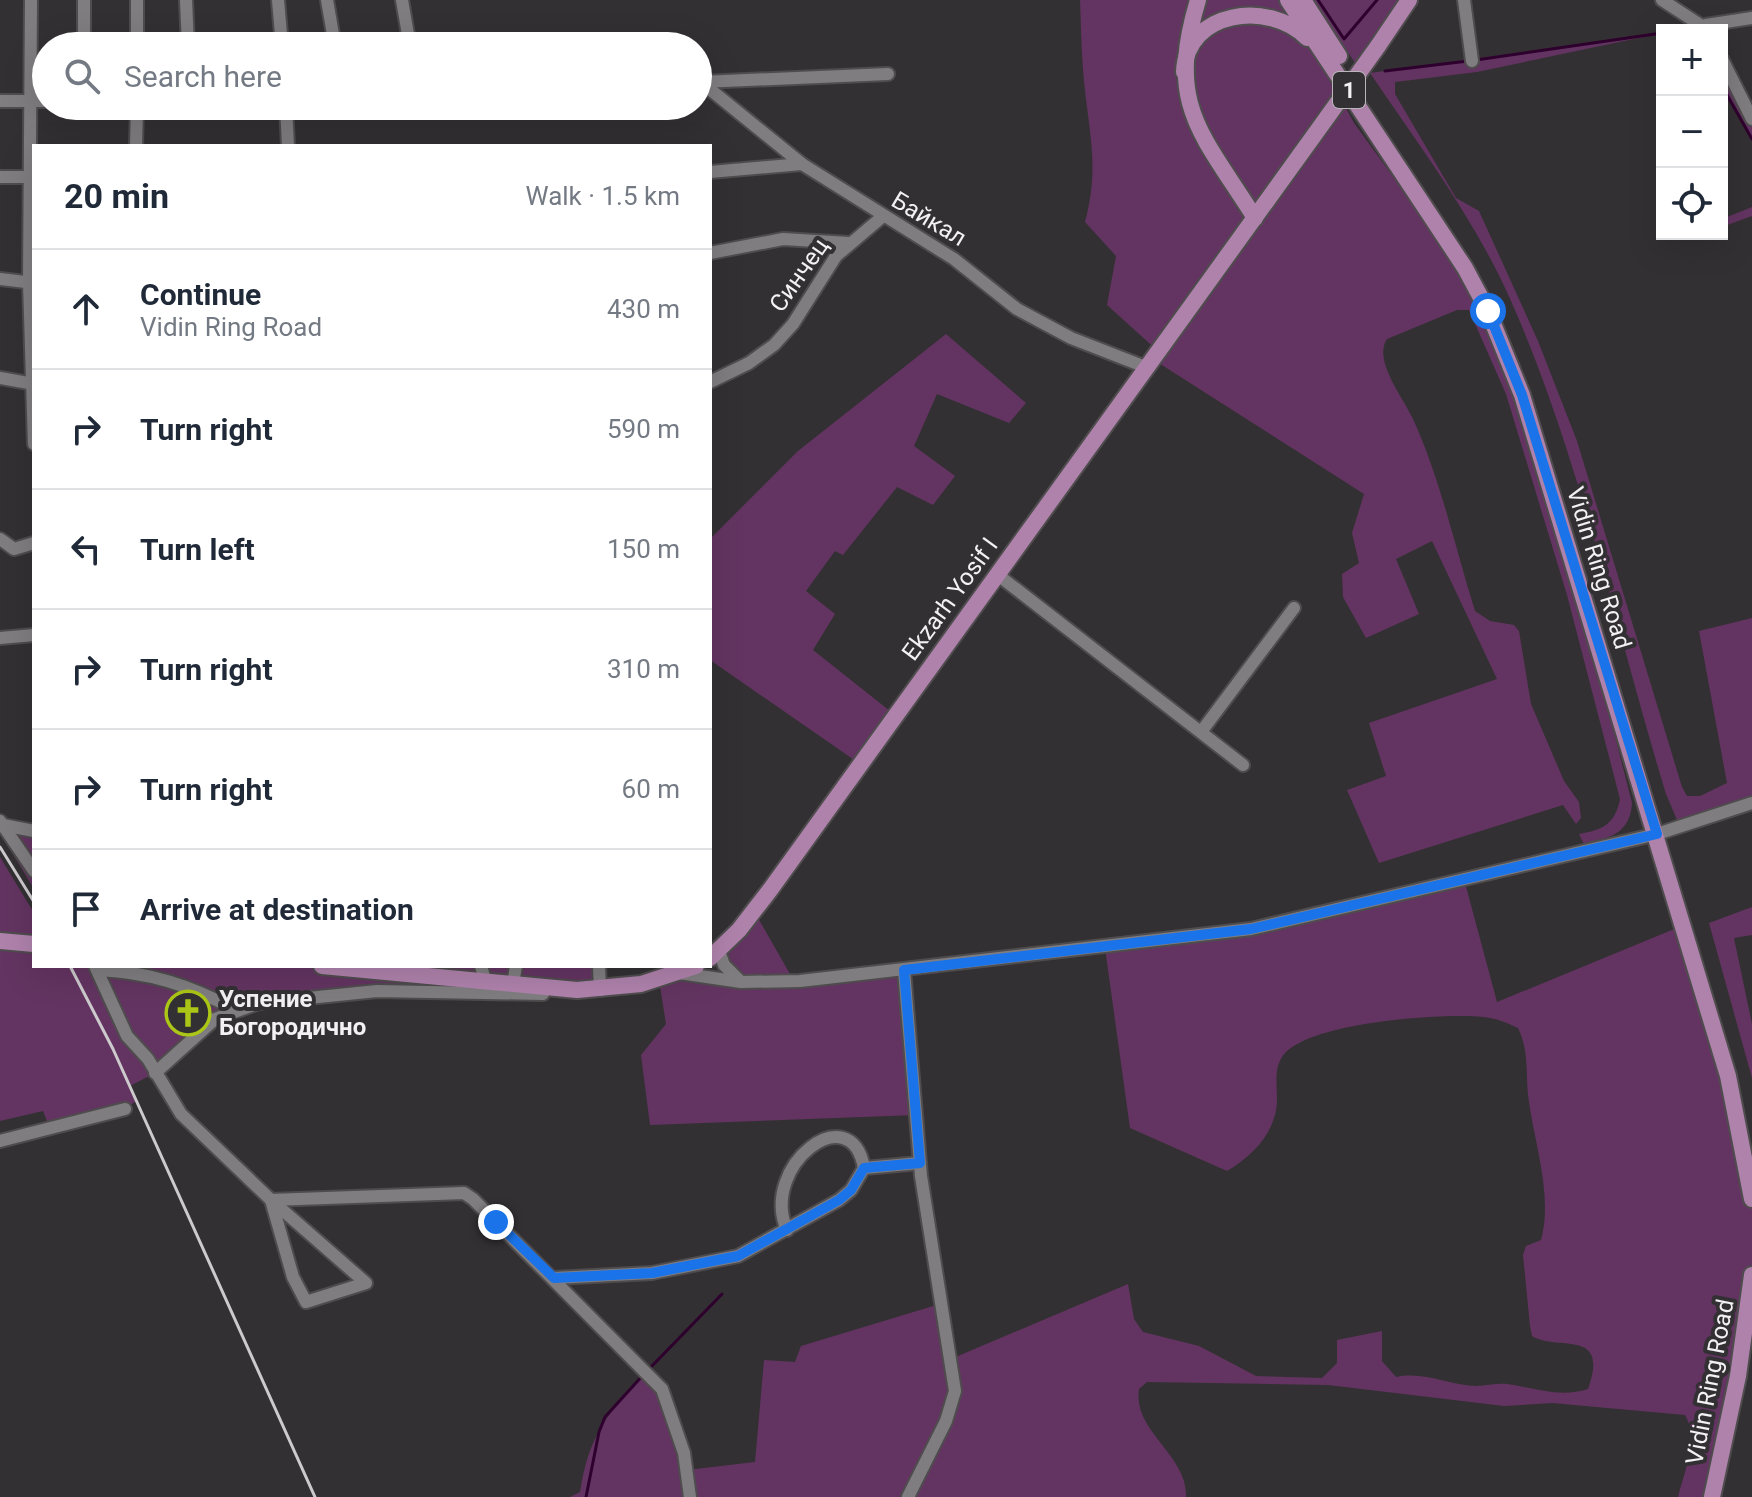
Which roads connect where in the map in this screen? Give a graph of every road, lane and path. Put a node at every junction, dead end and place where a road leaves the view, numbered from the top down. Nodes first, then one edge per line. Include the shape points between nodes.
1 (31, 0) edge
2 (84, 0) edge
3 (137, 0) edge
4 (186, 0) edge
5 (278, 0) edge
6 (327, 0) edge
7 (402, 0) edge
8 (1198, 0) edge
9 (1288, 0) edge
10 (1303, 0) edge
11 (1409, 0) edge
12 (1464, 0) edge
13 (1662, 0) edge
14 (1752, 18) edge
15 (1701, 24) edge
16 (1725, 24) edge
17 (84, 32) edge
18 (137, 32) edge
19 (187, 32) edge
20 (281, 32) edge
21 (333, 32) edge
22 (408, 32) edge
23 (1472, 61) dead end
24 (1728, 71) edge
25 (1184, 72) junction
26 (888, 74) dead end
27 (712, 81) edge
28 (712, 92) edge
29 (0, 101) edge
30 (30, 101) junction
31 (1752, 119) edge
32 (137, 120) edge
33 (287, 120) edge
34 (136, 144) edge
35 (288, 144) edge
36 (802, 164) junction
37 (712, 172) edge
38 (0, 177) edge
39 (32, 177) edge
40 (1410, 181) junction
41 (1236, 188) junction
42 (1275, 191) junction
43 (882, 217) junction
44 (1255, 218) junction
45 (1446, 236) junction
46 (849, 243) junction
47 (712, 253) edge
48 (0, 279) edge
49 (32, 283) edge
50 (1148, 368) junction
51 (0, 378) edge
52 (712, 381) edge
53 (32, 384) edge
54 (0, 539) edge
55 (32, 544) edge
56 (998, 575) junction
57 (1294, 608) dead end
58 (32, 635) edge
59 (0, 638) edge
60 (1201, 732) junction
61 (1243, 765) dead end
62 (1752, 803) edge
63 (1, 823) edge
64 (32, 831) edge
65 (1657, 834) junction
66 (32, 868) edge
67 (0, 941) edge
68 (32, 944) edge
69 (714, 954) edge
70 (96, 968) edge
71 (343, 968) edge
72 (515, 968) edge
73 (599, 968) edge
74 (691, 968) edge
75 (904, 970) junction
76 (375, 971) junction
77 (483, 973) edge
78 (679, 973) junction
79 (741, 982) junction
80 (510, 983) junction
81 (577, 990) junction
82 (600, 990) junction
83 (377, 991) junction
84 (234, 1009) junction
85 (155, 1073) junction
86 (125, 1109) dead end
87 (0, 1141) edge
88 (920, 1163) junction
89 (864, 1168) junction
90 (1752, 1199) edge
91 (271, 1200) junction
92 (787, 1230) junction
93 (1752, 1275) edge
94 (554, 1278) junction
95 (690, 1497) edge
96 (908, 1497) edge
97 (1712, 1497) edge

1 - 30 street
2 - 17 street
3 - 18 street
4 - 19 street
5 - 20 street
6 - 21 street
7 - 22 street
8 - 25 main road
9 - 40 main road, Vidin Ring Road / 1
10 - 45 main road via 1430,200
11 - 42 main road, Ekzarh Yosif I, bridge
12 - 23 street
13 - 15 street
14 - 16 street
24 - 31 street
25 - 40 main road via 1190,45 1219,20 1266,14 1285,22 1310,42 1392,163
25 - 41 main road via 1191,111
26 - 27 street, Байкал
28 - 36 street, Байкал
29 - 30 street
30 - 39 street
32 - 34 street
33 - 35 street
36 - 37 street
36 - 43 street, Байкал
38 - 39 street
39 - 49 street
40 - 45 main road, Vidin Ring Road / 1
41 - 42 main road via 1258,195
41 - 44 main road
42 - 44 main road, Ekzarh Yosif I
43 - 46 street, Синчец
43 - 50 street, Байкал via 954,259 1017,309 1071,338
44 - 50 main road, Ekzarh Yosif I
45 - 65 main road, Vidin Ring Road / 1 via 1488,311 1522,395
46 - 47 street via 765,241
46 - 52 street, Синчец via 774,345
48 - 49 street
49 - 53 street
50 - 56 main road, Ekzarh Yosif I
51 - 53 street
54 - 55 street via 14,549
56 - 60 street
56 - 69 main road, Ekzarh Yosif I via 770,890
57 - 60 street
58 - 59 street
60 - 61 street
62 - 65 street
63 - 64 street
63 - 66 street
65 - 75 street via 1251,929
65 - 90 main road, Vidin Ring Road / 1 via 1728,1076
67 - 68 main road
69 - 79 street
70 - 84 street via 164,978
70 - 85 street via 127,1036
71 - 76 main road
72 - 80 street
73 - 82 street
74 - 78 main road
75 - 79 street
75 - 88 street
76 - 77 main road
76 - 83 street
77 - 80 main road
78 - 79 street
78 - 82 main road
80 - 81 main road
81 - 82 main road
81 - 83 street
83 - 84 street via 286,997
84 - 85 street via 215,1019
85 - 91 street via 181,1114
86 - 87 street
88 - 89 street
88 - 96 street via 955,1391
89 - 92 street via 839,1200
89 - 92 street via 859,1152 844,1140 825,1139 804,1149 784,1191 781,1209
91 - 91 street via 293,1277 306,1302 366,1283
91 - 94 street via 464,1193
92 - 94 street via 738,1256 703,1265
93 - 97 main road, Vidin Ring Road via 1738,1376
94 - 95 street via 662,1389 684,1453

